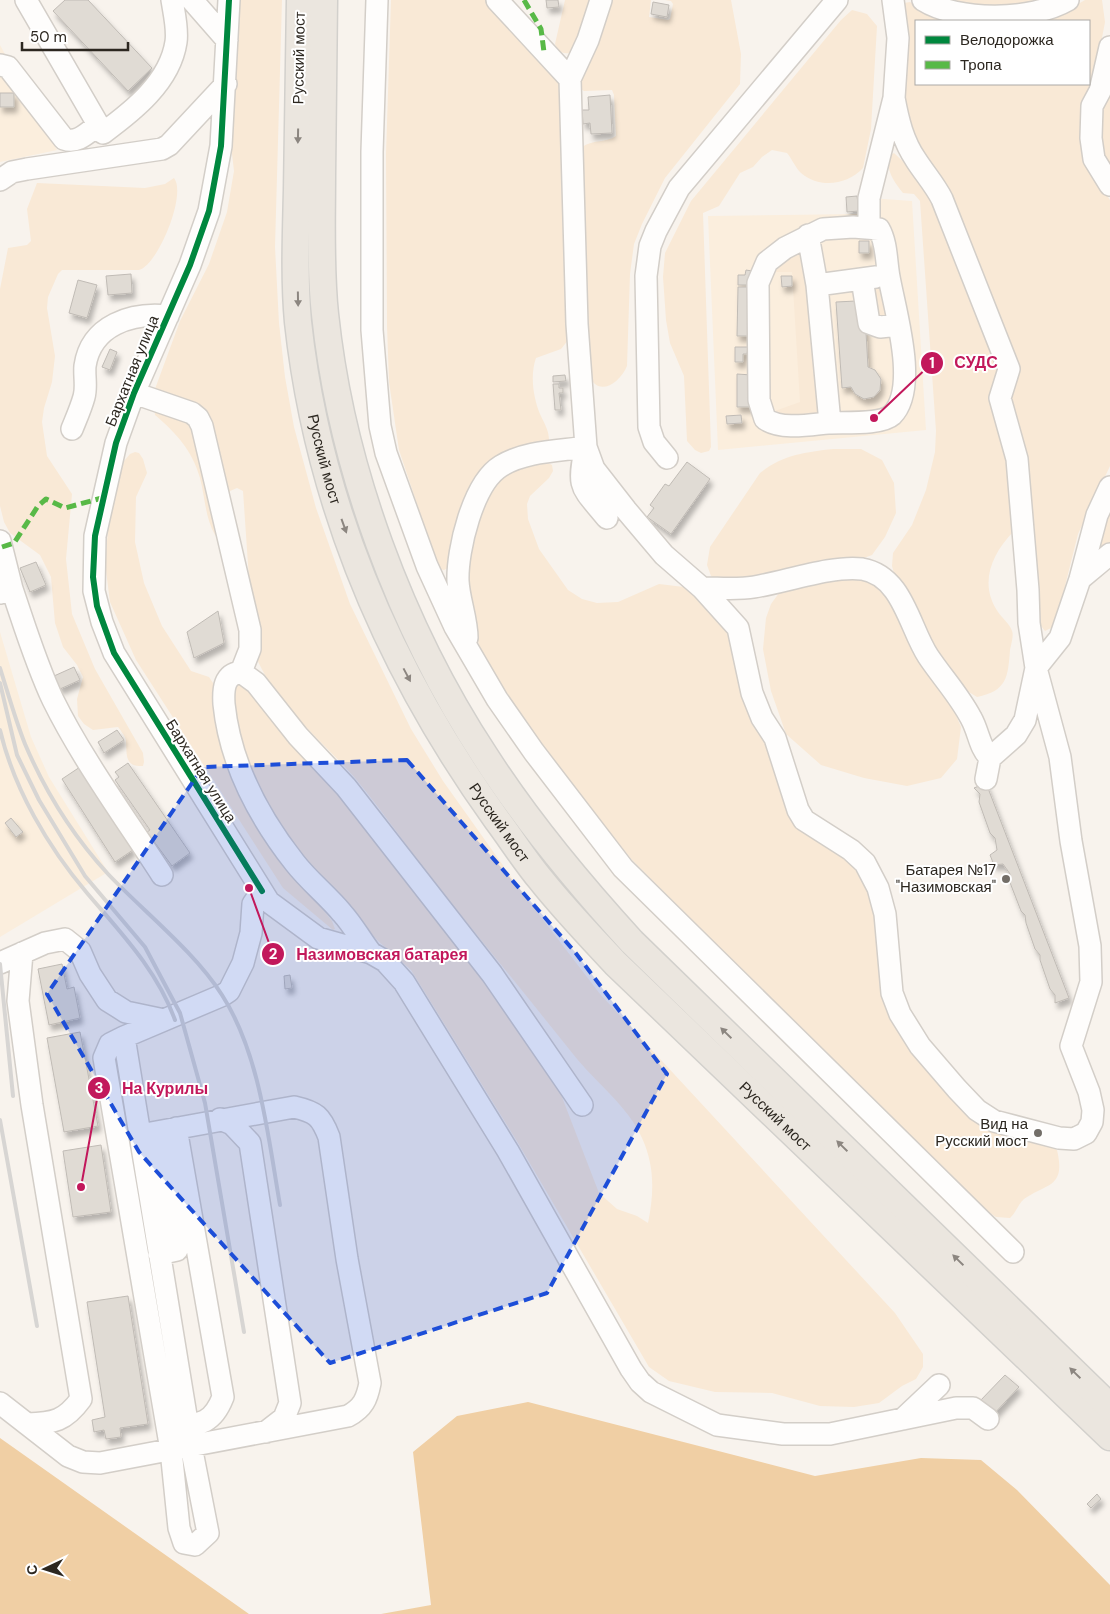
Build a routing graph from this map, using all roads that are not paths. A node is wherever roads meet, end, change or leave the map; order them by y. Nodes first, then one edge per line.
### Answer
1 (26, 0) edge
2 (172, 0) edge
3 (192, 0) edge
4 (229, 0) edge
5 (300, 0) edge
6 (324, 0) edge
7 (377, 0) edge
8 (497, 0) edge
9 (601, 0) edge
10 (837, 0) edge
11 (893, 0) edge
12 (923, 0) edge
13 (1068, 0) edge
14 (227, 40) junction
15 (1110, 48) edge
16 (0, 64) edge
17 (570, 79) junction
18 (226, 84) junction
19 (894, 98) junction
20 (100, 129) junction
21 (114, 157) junction
22 (0, 180) edge
23 (1110, 185) edge
24 (869, 227) junction
25 (808, 235) junction
26 (888, 276) junction
27 (862, 279) junction
28 (817, 285) junction
29 (168, 316) junction
30 (899, 325) junction
31 (580, 371) junction
32 (134, 393) junction
33 (571, 420) dead end
34 (830, 423) junction
35 (72, 429) dead end
36 (586, 447) junction
37 (667, 458) dead end
38 (1110, 487) edge
39 (608, 518) dead end
40 (0, 541) edge
41 (1110, 554) edge
42 (1080, 579) junction
43 (702, 588) junction
44 (6, 591) edge
45 (466, 647) junction
46 (1036, 668) junction
47 (241, 672) junction
48 (1025, 720) junction
49 (1060, 757) junction
50 (990, 758) junction
51 (986, 779) dead end
52 (162, 875) dead end
53 (262, 891) junction
54 (22, 953) junction
55 (371, 953) junction
56 (0, 963) edge
57 (164, 1020) junction
58 (124, 1037) junction
59 (582, 1105) dead end
60 (220, 1120) junction
61 (158, 1131) junction
62 (1013, 1252) dead end
63 (939, 1385) dead end
64 (0, 1403) edge
65 (163, 1404) junction
66 (1110, 1407) edge
67 (902, 1419) junction
68 (988, 1420) dead end
69 (27, 1424) junction
70 (187, 1425) junction
71 (266, 1432) junction
72 (1110, 1437) edge
73 (181, 1448) junction

1 - 20 street
2 - 20 street
3 - 14 street
4 - 14 street, Бархатная улица
5 -> 72 main road, Русский мост
66 -> 6 main road, Русский мост
7 - 45 street
8 - 17 street
9 - 17 street
10 - 37 street
11 - 19 street
12 - 13 street
14 - 18 street, Бархатная улица
15 - 23 street
16 - 20 street
17 - 31 street
18 - 21 street
18 - 29 street, Бархатная улица
19 - 24 street
19 - 46 street
20 - 21 street
21 - 22 street
24 - 25 street
24 - 26 street
25 - 28 street
25 - 34 street
26 - 27 street
26 - 30 street
27 - 28 street
27 - 30 street
28 - 34 street
29 - 32 street, Бархатная улица
29 - 35 street
30 - 34 street
31 - 33 street
31 - 36 street
32 - 47 street
32 - 53 street, Бархатная улица
36 - 39 street
36 - 43 street
36 - 45 street
38 - 42 street
40 - 44 street
41 - 42 street
42 - 46 street
43 - 49 street
43 - 50 street
44 - 52 street
45 - 62 street
46 - 48 street
46 - 49 street
47 - 55 street
47 - 59 street
48 - 49 street
48 - 50 street
50 - 51 street
53 - 55 street, Бархатная улица
53 - 57 street
54 - 56 street
54 - 57 street
54 - 69 street
55 - 67 street
57 - 58 street
58 - 61 street
58 - 65 street
60 - 61 street
60 - 71 street
60 - 71 street
61 - 70 street
61 - 70 street
63 - 67 street
64 - 69 street
65 - 70 street
65 - 73 street
67 - 68 street
69 - 73 street
70 - 73 street
71 - 73 street

